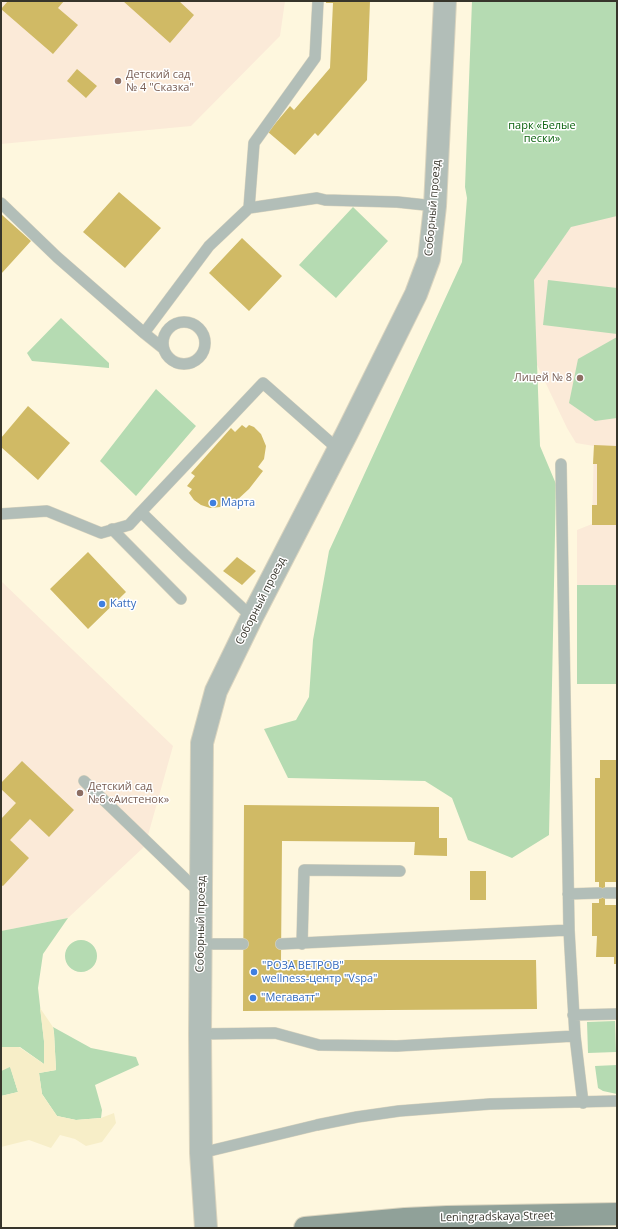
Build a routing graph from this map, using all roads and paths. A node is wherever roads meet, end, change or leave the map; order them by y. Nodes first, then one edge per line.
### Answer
1 (318, 1) edge
2 (445, 1) edge
3 (1, 203) edge
4 (435, 206) junction
5 (249, 208) junction
6 (144, 333) junction
7 (164, 349) dead end
8 (339, 450) junction
9 (561, 464) dead end
10 (141, 512) junction
11 (1, 514) edge
12 (112, 529) junction
13 (181, 599) dead end
14 (252, 617) junction
15 (84, 781) dead end
16 (400, 871) dead end
17 (617, 893) edge
18 (201, 894) junction
19 (568, 894) junction
20 (569, 930) junction
21 (200, 944) junction
22 (243, 944) dead end
23 (281, 944) dead end
24 (302, 944) junction
25 (617, 1014) edge
26 (573, 1015) junction
27 (200, 1034) junction
28 (575, 1036) junction
29 (617, 1101) edge
30 (583, 1103) junction
31 (201, 1153) junction
32 (617, 1214) edge
33 (206, 1228) edge
34 (305, 1228) edge

1 - 5 lane
2 - 4 street, Соборный проезд
3 - 6 lane
4 - 5 lane
4 - 8 street, Соборный проезд
5 - 6 lane
6 - 7 lane
8 - 10 lane
8 - 14 street, Соборный проезд
9 - 19 lane
10 - 12 lane
10 - 14 lane
11 - 12 lane
12 - 13 lane
14 - 18 street, Соборный проезд
15 - 18 lane
16 - 24 lane
17 - 19 lane
18 - 21 street, Соборный проезд
19 - 20 lane
20 - 24 lane
20 - 26 lane
21 - 22 lane
21 - 27 street, Соборный проезд
23 - 24 lane
25 - 26 lane
26 - 28 lane
27 - 28 lane
27 - 31 street, Соборный проезд
28 - 30 lane
29 - 30 lane
30 - 31 lane
31 - 33 street, Соборный проезд
32 - 34 main road, Leningradskaya Street

